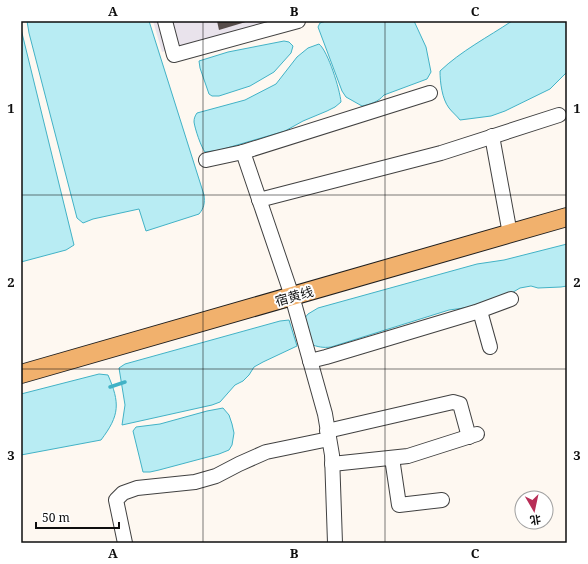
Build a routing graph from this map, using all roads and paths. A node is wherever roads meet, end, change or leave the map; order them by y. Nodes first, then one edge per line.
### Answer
1 (165, 21) edge
2 (298, 21) edge
3 (430, 93) dead end
4 (559, 115) dead end
5 (492, 136) junction
6 (243, 152) junction
7 (206, 160) dead end
8 (259, 200) junction
9 (567, 217) edge
10 (510, 234) junction
11 (292, 296) junction
12 (511, 299) dead end
13 (480, 311) junction
14 (490, 347) dead end
15 (310, 361) junction
16 (21, 374) edge
17 (328, 435) junction
18 (392, 458) junction
19 (332, 464) junction
20 (442, 500) dead end
21 (125, 543) edge
22 (335, 543) edge

1 - 2 street
3 - 6 street
4 - 5 street
5 - 8 street
5 - 10 street
6 - 7 street
6 - 8 street
8 - 11 street
9 - 10 main road, 宿黄线
10 - 11 main road, 宿黄线
11 - 15 street
11 - 16 main road, 宿黄线
12 - 13 street
13 - 14 street
13 - 15 street
15 - 17 street
17 - 18 street
17 - 19 street
17 - 21 street
18 - 19 street
18 - 20 street
19 - 22 street

